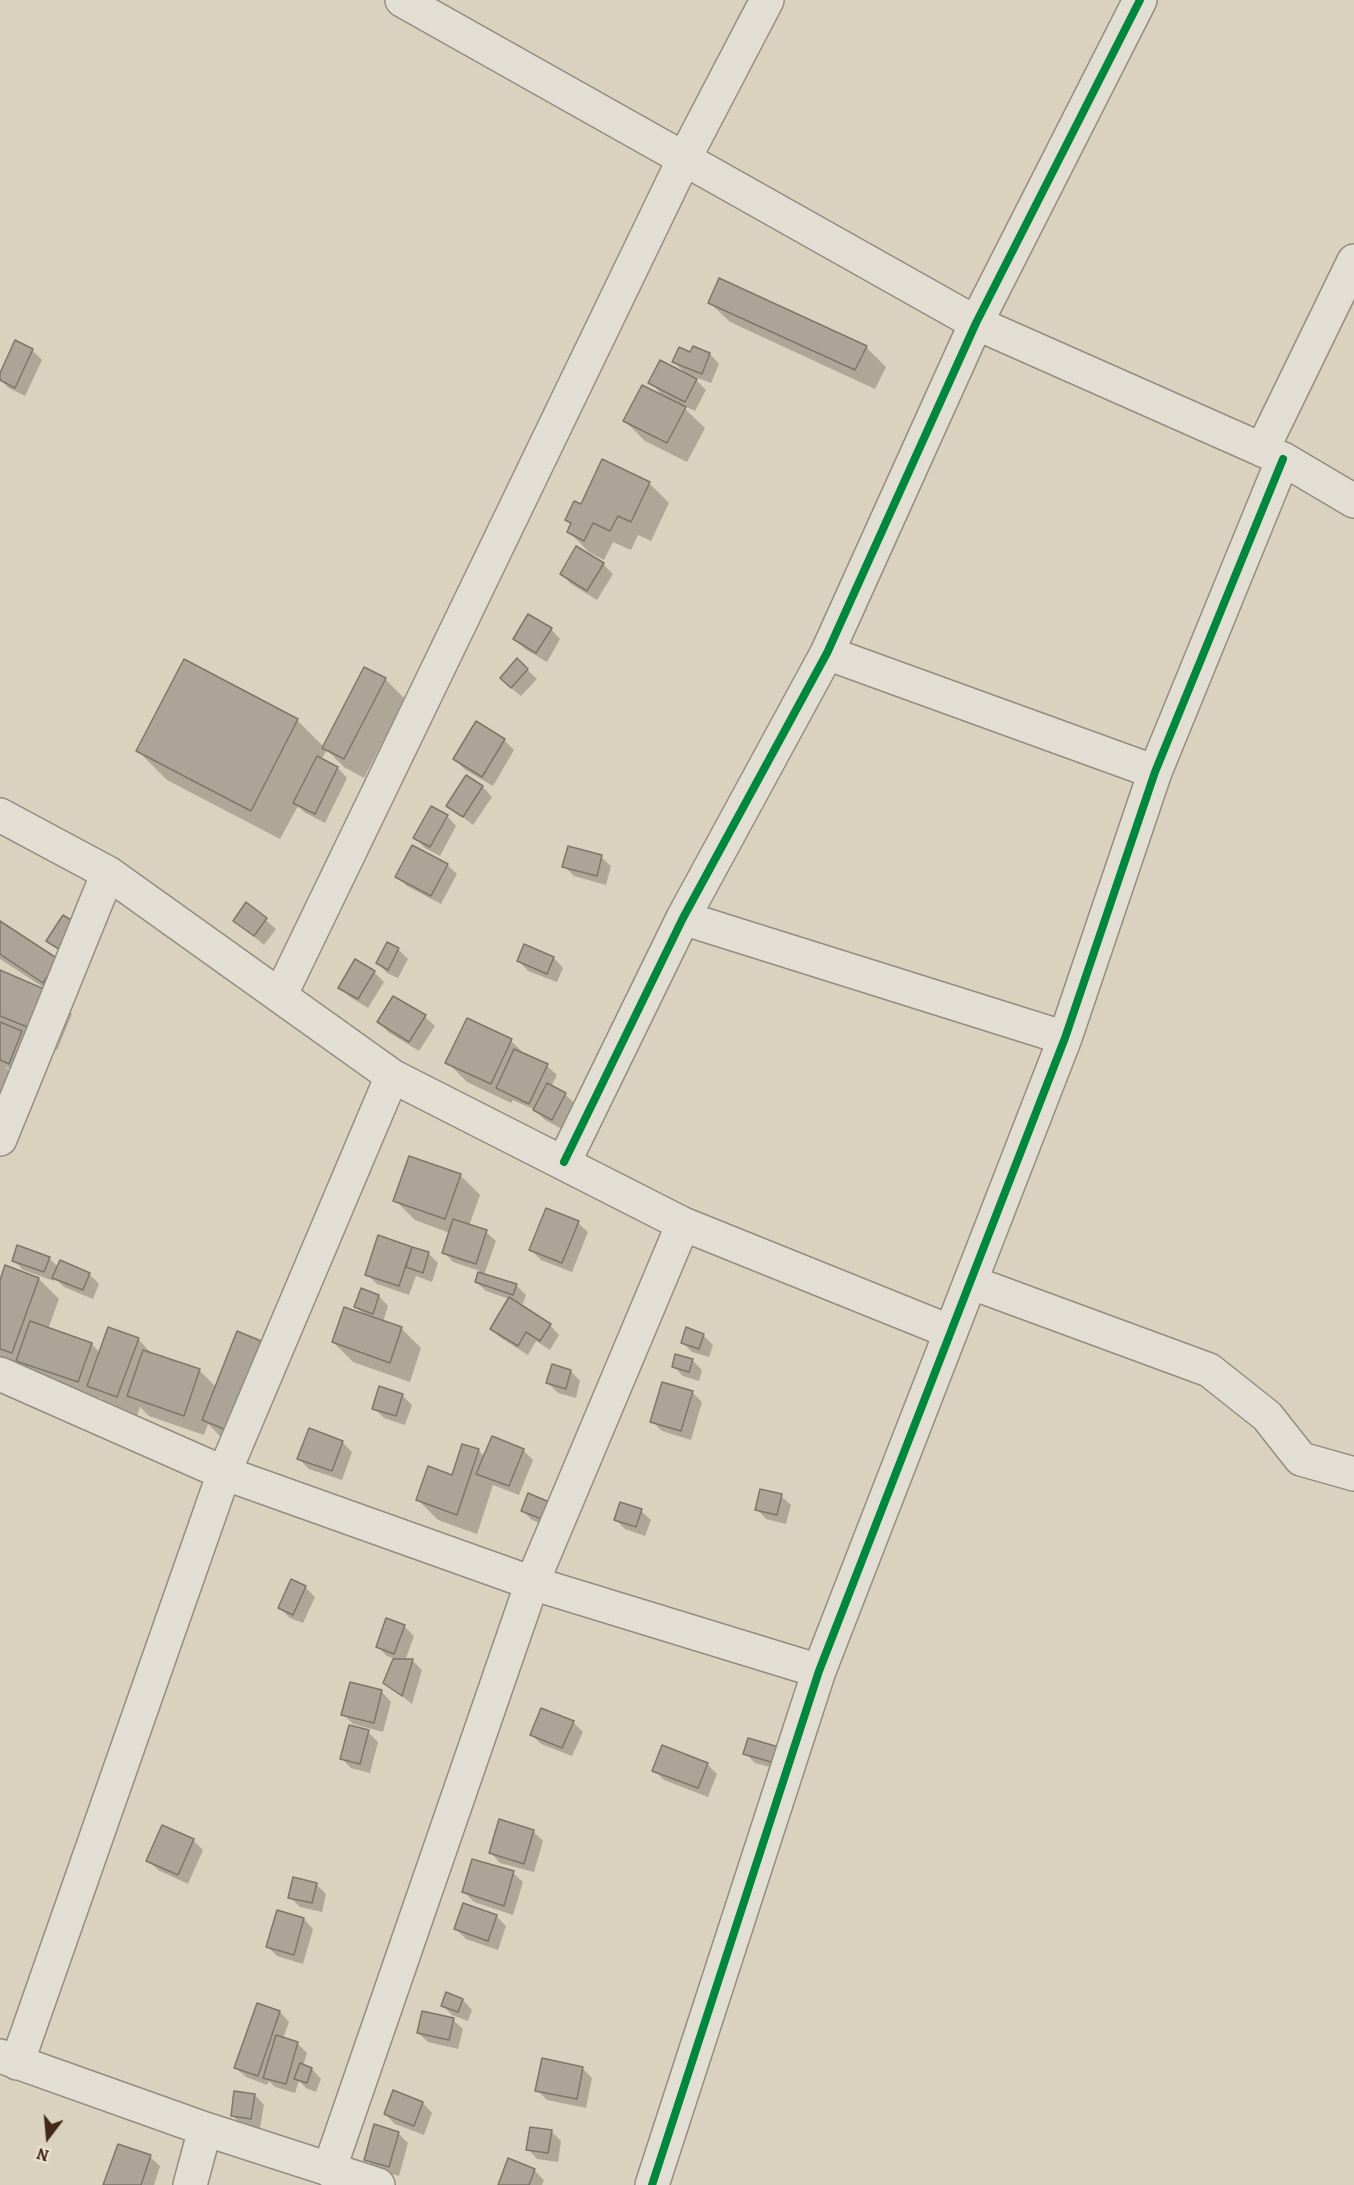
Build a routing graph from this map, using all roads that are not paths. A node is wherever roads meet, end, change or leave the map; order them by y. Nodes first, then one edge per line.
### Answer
1 (402, 0) edge
2 (767, 0) edge
3 (1140, 0) edge
4 (684, 159) junction
5 (1354, 261) edge
6 (976, 323) junction
7 (1272, 454) junction
8 (1354, 501) edge
9 (827, 653) junction
10 (1155, 772) junction
11 (0, 815) edge
12 (108, 873) junction
13 (683, 918) junction
14 (280, 996) junction
15 (1065, 1038) junction
16 (392, 1076) junction
17 (0, 1139) edge
18 (564, 1162) junction
19 (683, 1224) junction
20 (970, 1282) junction
21 (951, 1332) junction
22 (0, 1374) edge
23 (224, 1473) junction
24 (1354, 1474) edge
25 (532, 1583) junction
26 (819, 1671) junction
27 (8, 2060) edge
28 (206, 2129) junction
29 (328, 2170) junction
30 (190, 2185) edge
31 (378, 2185) edge
32 (652, 2185) edge

1 - 4 street
2 - 4 street
3 - 6 street
4 - 6 street
4 - 14 street
5 - 7 street
6 - 7 street
6 - 9 street
7 - 8 street
7 - 10 street
9 - 10 street
9 - 13 street
10 - 15 street
11 - 12 street
12 - 14 street
12 - 17 street
13 - 15 street
13 - 18 street
14 - 16 street
15 - 20 street
16 - 18 street
16 - 23 street
18 - 19 street
19 - 21 street
19 - 25 street
20 - 21 street
20 - 24 street
21 - 26 street
22 - 23 street
23 - 25 street
23 - 27 street
25 - 26 street
25 - 29 street
26 - 32 street
27 - 28 street
28 - 29 street
28 - 30 street
29 - 31 street

